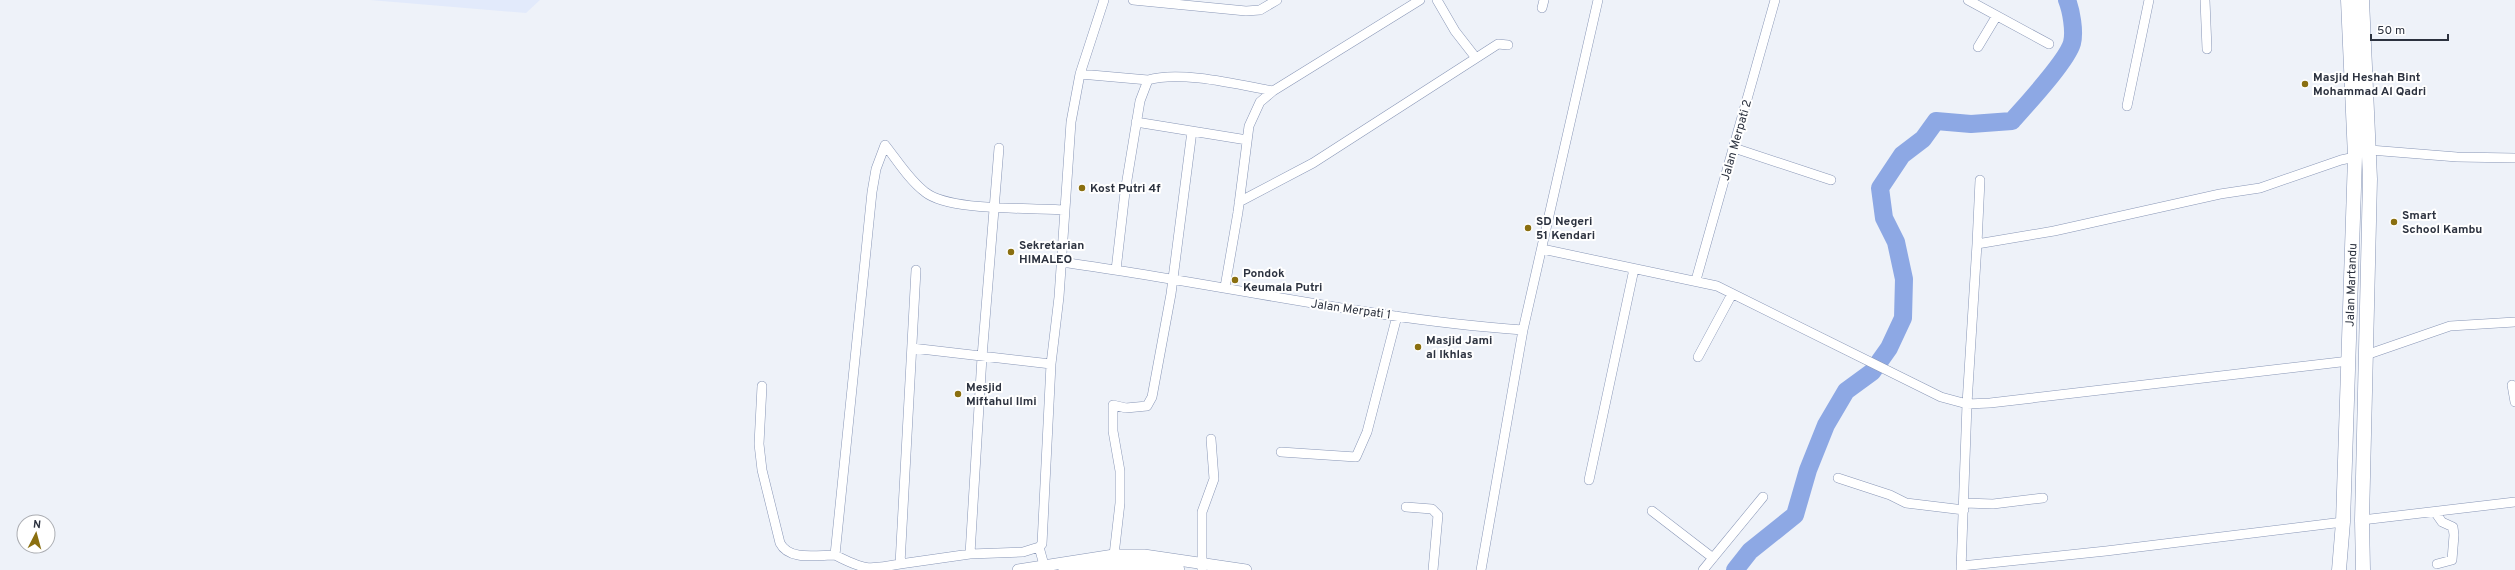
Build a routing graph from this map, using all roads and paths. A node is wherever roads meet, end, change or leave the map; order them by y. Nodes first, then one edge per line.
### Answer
1 (1104, 0) edge
2 (1133, 0) edge
3 (1277, 0) edge
4 (1420, 0) edge
5 (1437, 0) edge
6 (1598, 0) edge
7 (1775, 0) edge
8 (1968, 0) edge
9 (2149, 0) edge
10 (2205, 0) edge
11 (2348, 0) edge
12 (2362, 0) edge
13 (1996, 17) junction
14 (2049, 44) dead end
15 (1508, 45) dead end
16 (1978, 47) dead end
17 (2207, 49) dead end
18 (1476, 58) junction
19 (1080, 74) junction
20 (1148, 80) junction
21 (1273, 91) junction
22 (2128, 106) dead end
23 (1136, 122) junction
24 (1192, 131) junction
25 (1247, 140) junction
26 (999, 148) dead end
27 (1734, 148) junction
28 (2370, 150) junction
29 (2355, 157) junction
30 (2515, 158) edge
31 (1831, 180) dead end
32 (1980, 180) dead end
33 (1239, 202) junction
34 (992, 206) junction
35 (1064, 210) junction
36 (1977, 244) junction
37 (1542, 249) junction
38 (1061, 262) junction
39 (1634, 269) junction
40 (916, 270) dead end
41 (1116, 270) junction
42 (1173, 279) junction
43 (1696, 280) junction
44 (1225, 287) junction
45 (1732, 294) junction
46 (1397, 316) junction
47 (2515, 322) edge
48 (1523, 330) junction
49 (912, 348) junction
50 (2366, 355) junction
51 (982, 356) junction
52 (1698, 357) dead end
53 (2348, 361) junction
54 (1051, 364) junction
55 (2512, 385) dead end
56 (762, 386) dead end
57 (2515, 402) edge
58 (1967, 404) junction
59 (1211, 439) dead end
60 (1281, 452) dead end
61 (1838, 478) dead end
62 (1588, 480) dead end
63 (1763, 497) dead end
64 (2043, 498) dead end
65 (2515, 502) edge
66 (1406, 507) dead end
67 (1964, 507) junction
68 (1652, 511) dead end
69 (2435, 512) junction
70 (2362, 520) junction
71 (2342, 522) junction
72 (1039, 547) junction
73 (970, 554) junction
74 (835, 555) junction
75 (1114, 555) junction
76 (1713, 558) junction
77 (900, 564) junction
78 (2437, 564) dead end
79 (1202, 566) edge
80 (1045, 567) edge
81 (1961, 568) edge
82 (1018, 570) edge
83 (1064, 570) edge
84 (1179, 570) edge
85 (1246, 570) edge
86 (1433, 570) edge
87 (1481, 570) edge
88 (1703, 570) edge
89 (2339, 570) edge
90 (2363, 570) edge

1 - 19 street
2 - 3 street
4 - 21 street
5 - 18 street
6 - 37 street
7 - 27 street, Jalan Merpati 2
8 - 13 street
9 - 22 street
10 - 17 street
11 - 29 highway, Jalan Martandu
12 - 28 highway, Jalan Martandu
13 - 14 street
13 - 16 street
15 - 18 street
18 - 33 street
19 - 20 street
19 - 35 street
20 - 21 street
20 - 23 street
21 - 25 street
23 - 24 street
23 - 41 street
24 - 25 street
24 - 42 street
25 - 33 street
26 - 34 street
27 - 31 street
27 - 43 street, Jalan Merpati 2
28 - 30 street
28 - 50 highway, Jalan Martandu
29 - 36 street
29 - 53 highway, Jalan Martandu
32 - 36 street
33 - 44 street
34 - 35 street
34 - 51 street
34 - 74 street
35 - 38 street
36 - 58 street
37 - 39 street
37 - 48 street
38 - 41 street, Jalan Merpati 1
38 - 54 street
39 - 43 street
39 - 62 street
40 - 49 street
41 - 42 street, Jalan Merpati 1
42 - 44 street, Jalan Merpati 1
42 - 75 street
43 - 45 street
44 - 46 street, Jalan Merpati 1
45 - 52 street
45 - 58 street
46 - 48 street, Jalan Merpati 1
46 - 60 street
47 - 50 street
48 - 87 street
49 - 51 street
49 - 77 street
50 - 70 highway, Jalan Martandu
51 - 54 street
51 - 73 street
53 - 58 street
53 - 71 highway, Jalan Martandu
54 - 72 street
55 - 57 street
56 - 74 street
58 - 67 street
59 - 79 street
61 - 67 street
63 - 76 street
64 - 67 street
65 - 69 street
66 - 86 street
67 - 81 street
68 - 76 street
69 - 70 street
69 - 78 street
70 - 90 highway, Jalan Martandu
71 - 81 street
71 - 89 highway, Jalan Martandu
72 - 73 street
72 - 80 street
73 - 77 street
74 - 77 street
75 - 79 street
75 - 80 street
76 - 88 street
79 - 85 street
80 - 82 street
83 - 84 street

